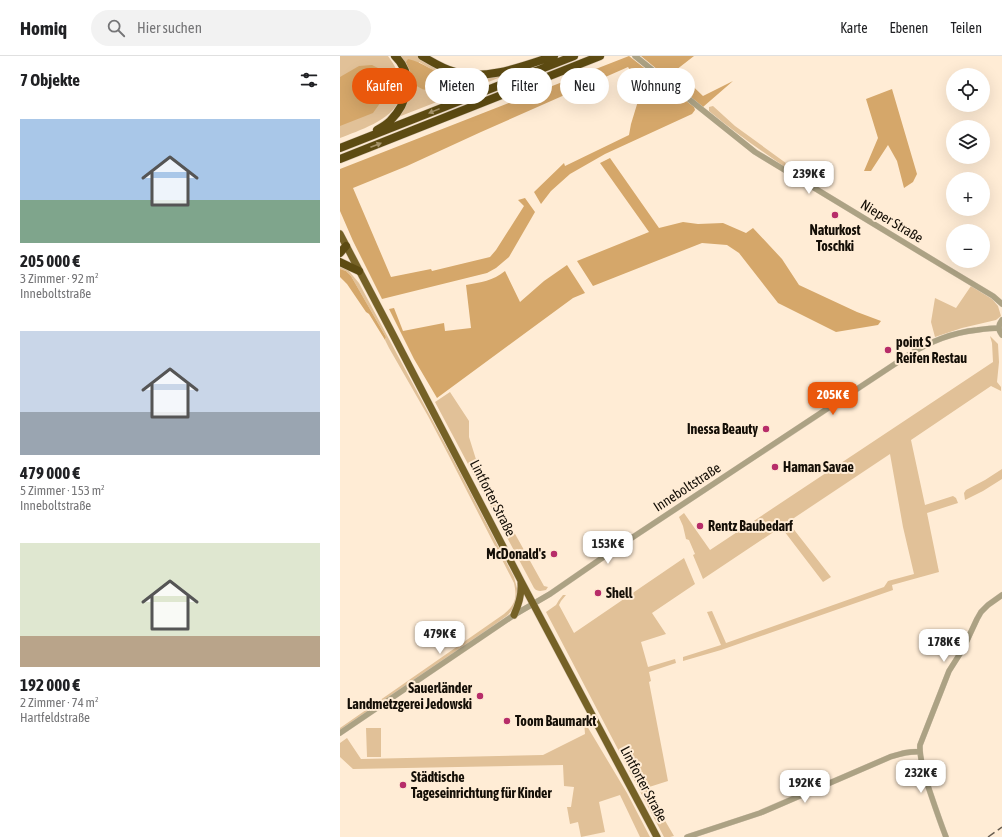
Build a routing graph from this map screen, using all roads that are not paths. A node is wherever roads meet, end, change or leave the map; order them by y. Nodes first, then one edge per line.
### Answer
1 (394, 56) edge
2 (422, 56) edge
3 (554, 56) edge
4 (574, 56) edge
5 (600, 56) edge
6 (637, 57) edge
7 (364, 139) junction
8 (340, 148) edge
9 (340, 159) edge
10 (340, 234) edge
11 (343, 246) edge
12 (340, 253) edge
13 (340, 262) edge
14 (359, 270) junction
15 (1002, 304) edge
16 (1002, 320) edge
17 (999, 328) junction
18 (1002, 335) edge
19 (521, 581) junction
20 (1002, 595) edge
21 (534, 604) junction
22 (514, 615) junction
23 (340, 733) edge
24 (920, 752) junction
25 (657, 837) edge
26 (687, 837) edge
27 (946, 837) edge

1 - 7 highway
2 - 3 highway
4 -> 7 highway
9 -> 5 highway
6 - 15 street, Nieper Straße
7 - 8 highway
10 - 11 main road, Lintforter Straße
11 - 12 highway
11 - 14 main road, Lintforter Straße
13 - 14 highway
14 - 19 main road, Lintforter Straße
16 - 17 street
17 - 18 street
17 - 21 street, Inneboltstraße
19 - 21 main road, Lintforter Straße
19 - 22 main road
20 - 24 street
21 - 22 street, Inneboltstraße
21 - 25 main road, Lintforter Straße
22 - 23 street, Inneboltstraße
24 - 26 street
24 - 27 street

